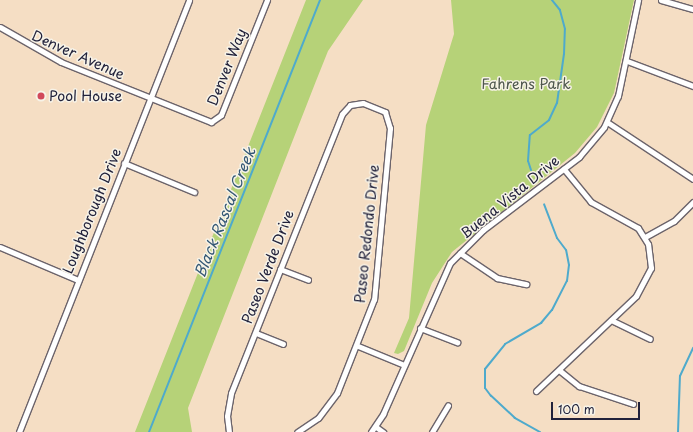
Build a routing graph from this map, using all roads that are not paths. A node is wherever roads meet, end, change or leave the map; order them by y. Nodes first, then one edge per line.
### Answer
1 (189, 0) edge
2 (267, 0) edge
3 (638, 0) edge
4 (661, 0) edge
5 (693, 9) edge
6 (0, 27) edge
7 (626, 61) junction
8 (693, 86) edge
9 (150, 99) junction
10 (342, 114) joint
11 (607, 122) junction
12 (124, 162) junction
13 (564, 169) junction
14 (693, 179) edge
15 (194, 192) dead end
16 (693, 202) edge
17 (645, 237) junction
18 (0, 247) edge
19 (460, 253) junction
20 (280, 269) junction
21 (78, 280) junction
22 (308, 280) dead end
23 (526, 284) dead end
24 (611, 320) junction
25 (420, 328) junction
26 (256, 333) junction
27 (650, 339) dead end
28 (457, 342) dead end
29 (283, 344) dead end
30 (358, 346) junction
31 (404, 365) junction
32 (559, 370) junction
33 (536, 391) dead end
34 (633, 404) dead end
35 (448, 405) dead end
36 (376, 427) junction
37 (19, 432) edge
38 (229, 432) edge
39 (297, 432) edge
40 (371, 432) edge
41 (383, 432) edge
42 (432, 432) edge

1 - 9 street, Loughborough Drive
2 - 9 street, Denver Way
3 - 7 street, Buena Vista Drive
4 - 5 street
6 - 9 street, Denver Avenue
7 - 8 street
7 - 11 street, Buena Vista Drive
9 - 12 street, Loughborough Drive
10 - 20 street, Paseo Verde Drive
10 - 30 street, Paseo Redondo Drive
11 - 13 street, Buena Vista Drive
11 - 14 street
12 - 15 street
12 - 21 street, Loughborough Drive
13 - 17 street
13 - 19 street, Buena Vista Drive
16 - 17 street
17 - 24 street
18 - 21 street
19 - 23 street
19 - 25 street, Buena Vista Drive
20 - 22 street
20 - 26 street, Paseo Verde Drive
21 - 37 street, Loughborough Drive
24 - 27 street
24 - 32 street
25 - 28 street
25 - 31 street, Buena Vista Drive
26 - 29 street
26 - 38 street, Paseo Verde Drive
30 - 31 street
30 - 39 street, Paseo Redondo Drive
31 - 36 street, Buena Vista Drive
32 - 33 street
32 - 34 street
35 - 42 street
36 - 40 street, Buena Vista Drive
36 - 41 street

